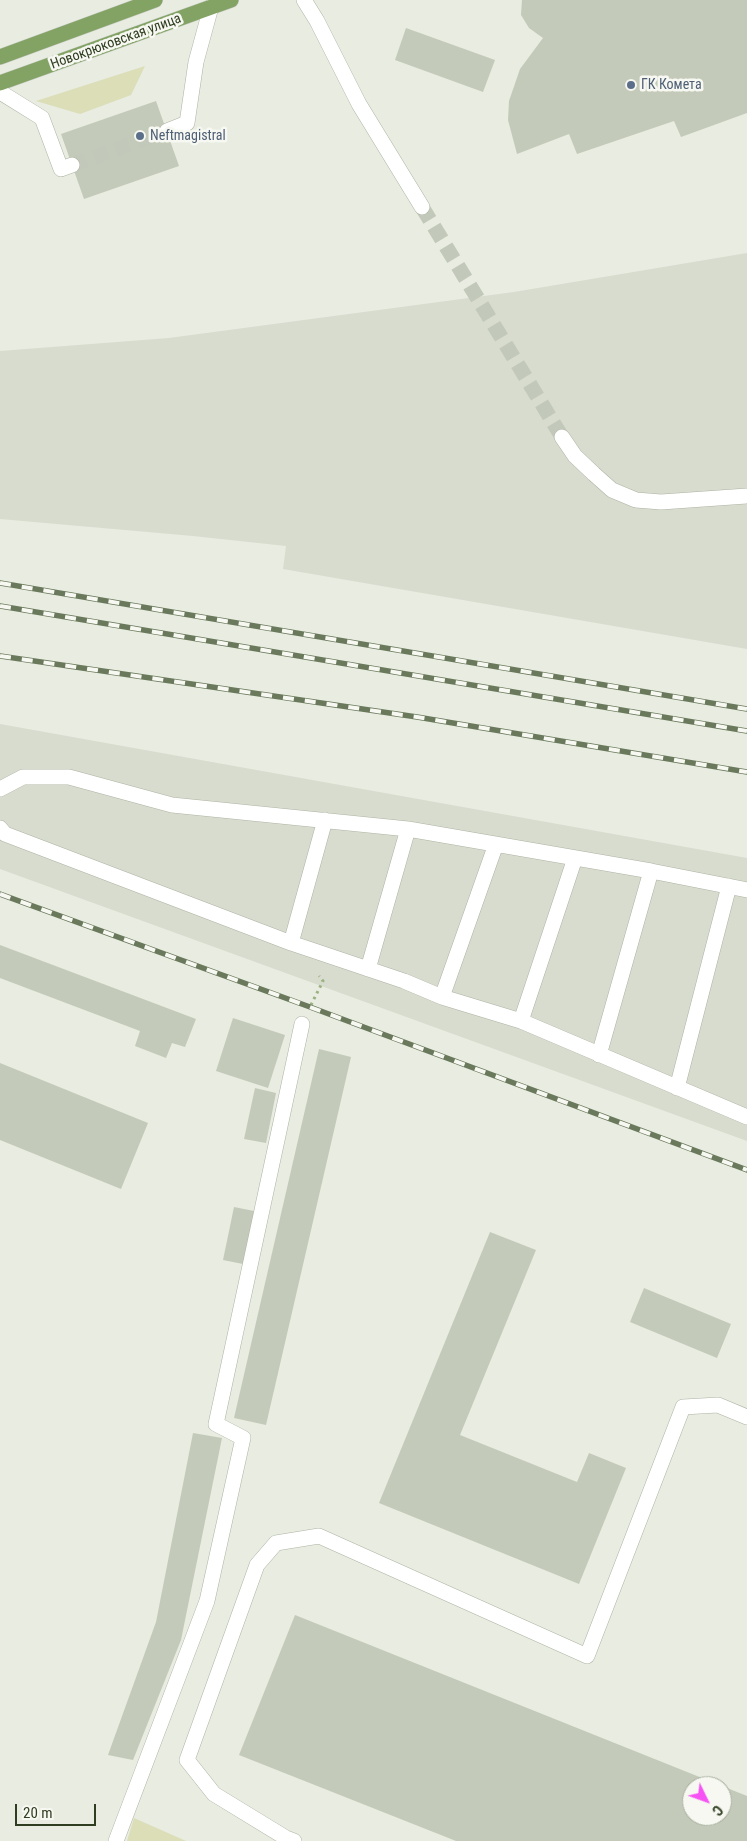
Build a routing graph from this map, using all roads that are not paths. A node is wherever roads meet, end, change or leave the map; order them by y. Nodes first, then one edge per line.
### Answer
1 (155, 0) edge
2 (231, 0) edge
3 (304, 0) edge
4 (211, 7) junction
5 (0, 57) edge
6 (0, 84) edge
7 (0, 92) edge
8 (167, 131) tunnel mouth
9 (72, 165) dead end
10 (422, 207) tunnel mouth
11 (562, 437) tunnel mouth
12 (747, 496) edge
13 (0, 789) edge
14 (325, 820) junction
15 (0, 828) edge
16 (408, 829) junction
17 (496, 844) junction
18 (574, 858) junction
19 (651, 871) junction
20 (729, 886) junction
21 (747, 890) edge
22 (291, 943) junction
23 (368, 969) junction
24 (442, 997) junction
25 (521, 1021) junction
26 (302, 1024) road end
27 (599, 1055) junction
28 (677, 1088) junction
29 (747, 1117) edge
30 (747, 1417) edge
31 (289, 1840) edge
32 (116, 1841) edge

1 - 5 main road, Новокрюковская улица
2 - 4 main road, Новокрюковская улица
3 - 10 lane
4 - 6 main road, Новокрюковская улица
4 - 8 lane
7 - 9 lane
11 - 12 lane
13 - 14 lane
14 - 16 lane
14 - 22 lane
15 - 22 lane
16 - 17 lane
16 - 23 lane
17 - 18 lane
17 - 24 lane
18 - 19 lane
18 - 25 lane
19 - 20 lane
19 - 27 lane
20 - 21 lane
20 - 28 lane
22 - 23 lane
23 - 24 lane
24 - 25 lane
25 - 27 lane
26 - 32 lane
27 - 28 lane
28 - 29 lane
30 - 31 lane

